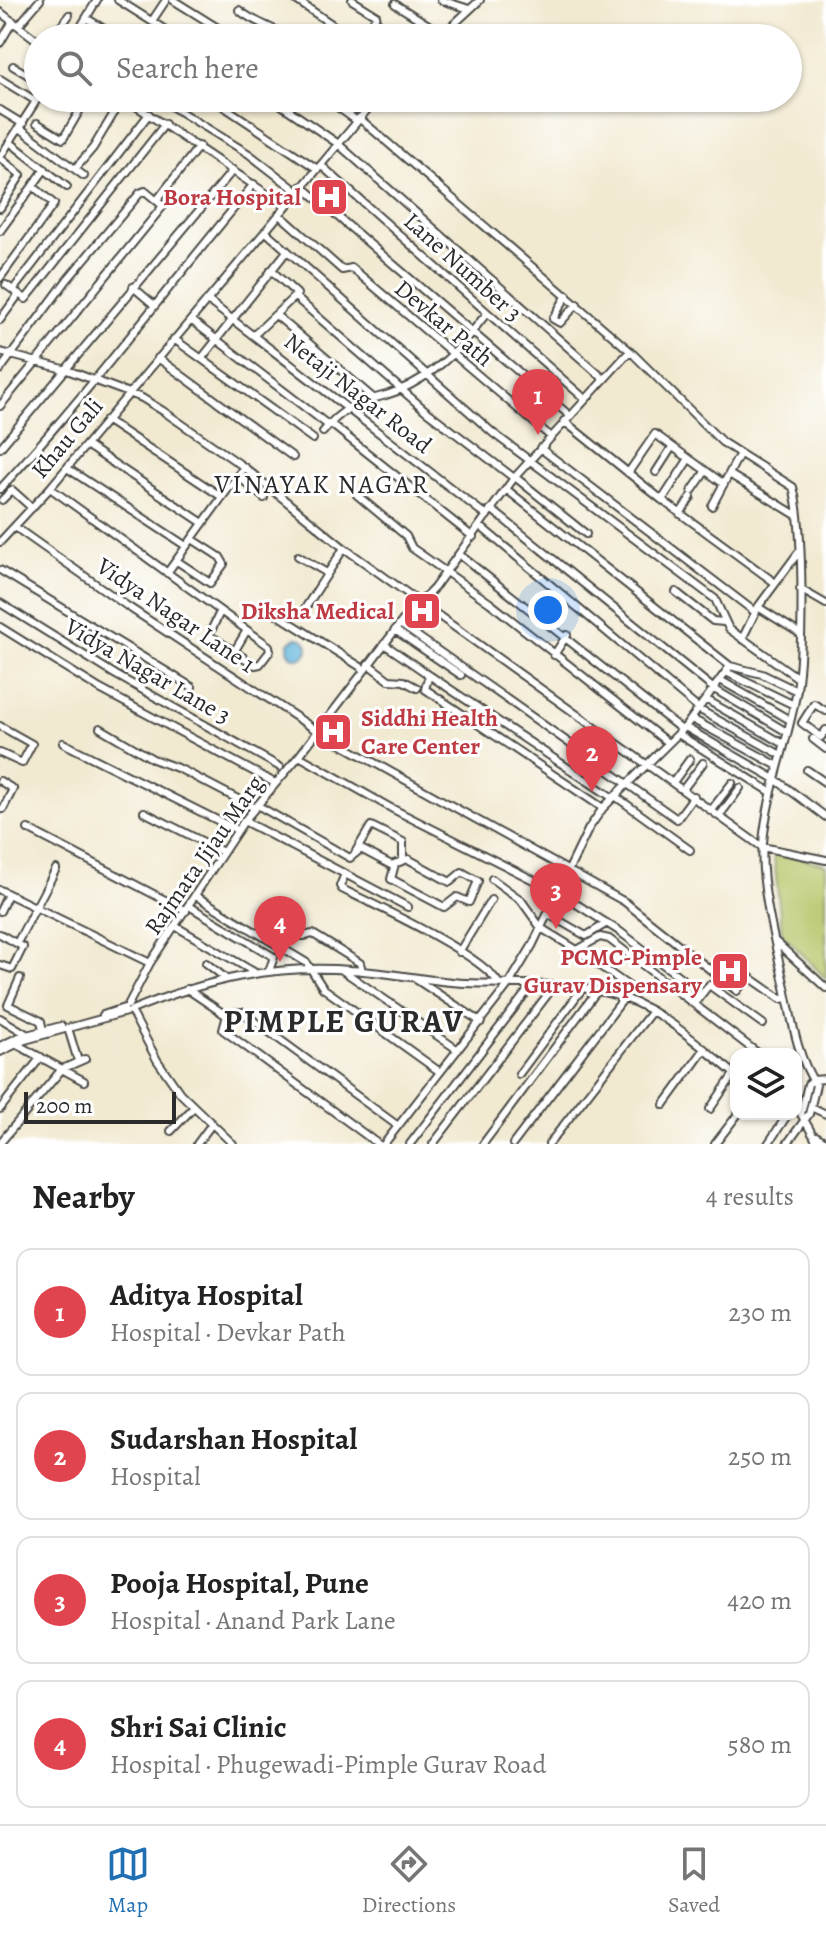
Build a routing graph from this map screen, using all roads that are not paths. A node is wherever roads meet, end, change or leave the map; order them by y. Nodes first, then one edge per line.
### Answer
1 (40, 0) edge
2 (97, 0) edge
3 (118, 0) edge
4 (166, 0) edge
5 (173, 0) edge
6 (296, 0) edge
7 (352, 0) edge
8 (441, 0) edge
9 (480, 0) edge
10 (395, 4) dead end
11 (469, 9) junction
12 (239, 10) dead end
13 (0, 12) edge
14 (69, 15) dead end
15 (86, 18) junction
16 (152, 21) junction
17 (16, 24) junction
18 (63, 24) edge
19 (82, 24) edge
20 (96, 24) edge
21 (157, 24) edge
22 (212, 24) edge
23 (262, 24) edge
24 (331, 24) edge
25 (380, 24) edge
26 (424, 24) edge
27 (453, 24) edge
28 (24, 30) edge
29 (0, 43) edge
30 (13, 66) dead end
31 (24, 73) edge
32 (0, 79) edge
33 (24, 92) edge
34 (0, 110) edge
35 (30, 112) edge
36 (79, 112) edge
37 (115, 112) edge
38 (146, 112) edge
39 (179, 112) edge
40 (232, 112) edge
41 (292, 112) edge
42 (347, 112) edge
43 (364, 112) edge
44 (149, 114) junction
45 (358, 119) junction
46 (191, 120) junction
47 (37, 123) dead end
48 (165, 124) junction
49 (22, 126) junction
50 (182, 136) junction
51 (0, 142) edge
52 (337, 143) junction
53 (10, 145) junction
54 (199, 146) junction
55 (0, 158) edge
56 (316, 168) junction
57 (45, 169) junction
58 (75, 169) junction
59 (233, 170) junction
60 (84, 176) dead end
61 (254, 184) junction
62 (33, 186) junction
63 (67, 187) dead end
64 (300, 188) junction
65 (157, 200) junction
66 (285, 206) junction
67 (0, 208) edge
68 (279, 214) junction
69 (0, 231) edge
70 (265, 231) junction
71 (287, 251) junction
72 (271, 270) junction
73 (0, 278) edge
74 (6, 285) dead end
75 (133, 287) junction
76 (16, 292) junction
77 (567, 295) junction
78 (295, 297) junction
79 (207, 300) junction
80 (153, 304) junction
81 (577, 304) junction
82 (487, 313) junction
83 (277, 316) junction
84 (0, 320) edge
85 (191, 320) junction
86 (231, 320) junction
87 (471, 333) junction
88 (255, 334) junction
89 (217, 337) junction
90 (174, 339) junction
91 (630, 351) junction
92 (0, 352) edge
93 (12, 356) junction
94 (453, 357) junction
95 (158, 358) junction
96 (202, 358) junction
97 (38, 363) junction
98 (0, 370) edge
99 (67, 370) junction
100 (424, 374) junction
101 (604, 379) junction
102 (94, 382) junction
103 (400, 388) junction
104 (129, 393) junction
105 (372, 397) junction
106 (585, 399) junction
107 (0, 406) edge
108 (347, 407) junction
109 (567, 418) junction
110 (106, 420) junction
111 (330, 424) junction
112 (323, 432) dead end
113 (550, 436) junction
114 (313, 439) dead end
115 (403, 439) dead end
116 (86, 445) junction
117 (398, 446) junction
118 (672, 447) junction
119 (0, 448) edge
120 (540, 448) junction
121 (739, 455) junction
122 (293, 457) dead end
123 (531, 459) junction
124 (688, 460) junction
125 (244, 467) junction
126 (67, 468) junction
127 (656, 472) dead end
128 (705, 472) junction
129 (628, 473) junction
130 (729, 474) junction
131 (238, 476) junction
132 (515, 477) junction
133 (724, 484) junction
134 (50, 488) junction
135 (0, 489) edge
136 (506, 489) junction
137 (357, 495) dead end
138 (222, 497) junction
139 (264, 498) dead end
140 (2, 500) edge
141 (662, 500) junction
142 (712, 506) dead end
143 (32, 508) junction
144 (489, 512) junction
145 (680, 514) junction
146 (796, 515) junction
147 (203, 523) junction
148 (480, 526) junction
149 (15, 527) junction
150 (0, 528) edge
151 (586, 534) dead end
152 (7, 535) junction
153 (473, 537) junction
154 (192, 539) junction
155 (0, 542) edge
156 (186, 546) junction
157 (344, 548) junction
158 (798, 553) junction
159 (460, 555) junction
160 (298, 556) dead end
161 (177, 561) junction
162 (0, 570) edge
163 (448, 571) junction
164 (167, 573) junction
165 (327, 573) junction
166 (774, 582) junction
167 (723, 589) junction
168 (800, 589) junction
169 (676, 592) dead end
170 (715, 599) junction
171 (420, 602) junction
172 (0, 603) edge
173 (826, 604) edge
174 (267, 608) dead end
175 (304, 610) dead end
176 (757, 610) junction
177 (220, 612) junction
178 (724, 622) junction
179 (400, 624) junction
180 (0, 627) edge
181 (247, 630) junction
182 (395, 630) junction
183 (799, 633) junction
184 (567, 635) junction
185 (742, 639) junction
186 (384, 644) junction
187 (234, 652) junction
188 (554, 655) junction
189 (366, 666) junction
190 (604, 666) junction
191 (728, 669) junction
192 (429, 675) junction
193 (461, 675) dead end
194 (798, 678) junction
195 (720, 680) junction
196 (593, 682) junction
197 (192, 687) dead end
198 (417, 688) dead end
199 (714, 689) junction
200 (797, 691) junction
201 (707, 700) junction
202 (794, 705) junction
203 (700, 710) junction
204 (826, 711) edge
205 (692, 719) junction
206 (790, 720) junction
207 (0, 726) edge
208 (100, 728) dead end
209 (682, 730) junction
210 (319, 732) junction
211 (787, 732) junction
212 (820, 737) edge
213 (63, 743) dead end
214 (668, 743) junction
215 (784, 744) junction
216 (826, 749) edge
217 (0, 753) edge
218 (781, 755) junction
219 (299, 756) junction
220 (690, 759) dead end
221 (703, 763) dead end
222 (651, 764) junction
223 (778, 766) junction
224 (280, 767) dead end
225 (807, 770) dead end
226 (775, 779) junction
227 (0, 781) edge
228 (674, 781) junction
229 (628, 782) junction
230 (275, 783) junction
231 (732, 783) dead end
232 (826, 783) edge
233 (684, 788) junction
234 (740, 788) dead end
235 (771, 792) junction
236 (694, 796) junction
237 (614, 797) junction
238 (256, 806) junction
239 (603, 808) junction
240 (0, 809) edge
241 (712, 809) junction
242 (144, 812) dead end
243 (720, 815) junction
244 (826, 817) edge
245 (244, 821) junction
246 (28, 829) dead end
247 (237, 830) junction
248 (762, 847) junction
249 (690, 850) dead end
250 (356, 851) junction
251 (223, 852) junction
252 (403, 860) junction
253 (826, 860) edge
254 (395, 864) junction
255 (56, 869) dead end
256 (568, 873) junction
257 (345, 874) junction
258 (492, 879) dead end
259 (0, 890) edge
260 (559, 893) junction
261 (8, 894) junction
262 (196, 896) junction
263 (491, 900) dead end
264 (35, 907) junction
265 (408, 907) dead end
266 (188, 908) junction
267 (0, 911) edge
268 (548, 914) junction
269 (607, 923) junction
270 (175, 926) junction
271 (541, 928) junction
272 (0, 934) edge
273 (303, 936) dead end
274 (18, 941) dead end
275 (774, 941) junction
276 (577, 950) junction
277 (459, 952) junction
278 (150, 963) junction
279 (206, 963) dead end
280 (0, 965) edge
281 (308, 969) junction
282 (342, 969) junction
283 (269, 971) junction
284 (362, 971) junction
285 (254, 972) junction
286 (224, 977) junction
287 (20, 978) dead end
288 (414, 979) junction
289 (499, 984) junction
290 (509, 984) junction
291 (532, 984) junction
292 (555, 985) junction
293 (826, 988) edge
294 (187, 989) junction
295 (582, 989) junction
296 (597, 991) junction
297 (637, 992) dead end
298 (701, 993) junction
299 (624, 998) junction
300 (787, 998) junction
301 (694, 1004) junction
302 (128, 1009) junction
303 (652, 1011) junction
304 (227, 1015) junction
305 (0, 1018) edge
306 (481, 1022) junction
307 (763, 1024) dead end
308 (68, 1028) junction
309 (43, 1031) junction
310 (28, 1035) junction
311 (13, 1042) junction
312 (799, 1046) joint
313 (751, 1048) edge
314 (0, 1049) edge
315 (458, 1050) junction
316 (704, 1050) junction
317 (41, 1057) junction
318 (62, 1069) junction
319 (730, 1070) edge
320 (440, 1072) junction
321 (519, 1074) dead end
322 (826, 1079) edge
323 (813, 1080) junction
324 (84, 1081) dead end
325 (730, 1081) edge
326 (664, 1105) dead end
327 (811, 1107) junction
328 (193, 1108) junction
329 (0, 1109) edge
330 (710, 1109) dead end
331 (826, 1114) edge
332 (804, 1119) junction
333 (733, 1120) edge
334 (785, 1120) edge
335 (211, 1125) junction
336 (398, 1126) junction
337 (171, 1131) dead end
338 (816, 1136) junction
339 (826, 1142) edge
340 (0, 1143) edge
341 (198, 1143) edge
342 (233, 1144) edge
343 (381, 1144) edge
344 (410, 1144) edge
345 (433, 1144) edge
346 (483, 1144) edge
347 (513, 1144) edge
348 (549, 1144) edge
349 (715, 1144) edge
350 (768, 1144) edge
351 (787, 1144) edge
352 (818, 1144) edge

1 - 17 street
2 - 15 street
3 - 16 street
4 - 16 street
5 - 22 street
6 - 24 street
7 - 25 street
8 - 11 street
9 - 11 street
10 - 26 street
11 - 27 street
12 - 23 street
13 - 17 street
14 - 18 street
15 - 19 street
15 - 20 street
16 - 21 street
17 - 28 street
17 - 29 street
30 - 31 street
32 - 33 street
34 - 49 street
35 - 49 street
36 - 47 street
37 - 58 street
38 - 44 street
39 - 46 street
40 - 56 street, Lane Number 3
41 - 52 street
42 - 45 street
43 - 45 street, Khau Gali
44 - 48 street
44 - 76 street
45 - 52 street, Khau Gali
45 - 77 street
46 - 50 street
46 - 64 street
48 - 50 street
48 - 76 street
49 - 53 street
49 - 58 street
50 - 54 street
51 - 53 street
52 - 56 street, Khau Gali
52 - 101 street
53 - 55 street
53 - 57 street
54 - 59 street
54 - 65 street
55 - 67 street
56 - 64 street, Khau Gali
56 - 82 street, Lane Number 3
57 - 62 street
57 - 63 street
58 - 60 street
59 - 61 street
59 - 75 street
61 - 66 street
61 - 80 street
62 - 69 street
62 - 73 street
64 - 66 street, Khau Gali
64 - 87 street
65 - 93 street
65 - 97 street
66 - 68 street, Khau Gali
68 - 70 street, Khau Gali
68 - 94 street, Devkar Path
70 - 71 street
70 - 79 street, Khau Gali
71 - 72 street
71 - 100 street
72 - 78 street
72 - 86 street
74 - 76 street
75 - 80 street
75 - 99 street
76 - 84 street
77 - 81 street
77 - 81 street
78 - 83 street
78 - 103 street
79 - 85 street, Khau Gali
79 - 86 street, Netaji Nagar Road
80 - 102 street
81 - 91 street
82 - 87 street
82 - 106 street, Lane Number 3
83 - 88 street
83 - 105 street
85 - 89 street
85 - 90 street, Khau Gali
86 - 88 street, Netaji Nagar Road
86 - 89 street
87 - 94 street
87 - 109 street
88 - 108 street, Netaji Nagar Road
89 - 96 street
89 - 111 street
90 - 95 street, Khau Gali
90 - 96 street
91 - 101 street
91 - 121 street
92 - 93 street
93 - 97 street
93 - 98 street
94 - 100 street
94 - 113 street, Devkar Path
95 - 104 street, Khau Gali
95 - 122 street
96 - 114 street
97 - 99 street
97 - 107 street
99 - 102 street
99 - 119 street
100 - 103 street
100 - 123 street
101 - 106 street
102 - 104 street
102 - 135 street
103 - 105 street
103 - 132 street
104 - 110 street, Khau Gali
104 - 125 street
105 - 108 street
106 - 109 street
108 - 111 street
108 - 117 street, Netaji Nagar Road
109 - 113 street
109 - 129 street
110 - 116 street, Khau Gali
110 - 138 street
111 - 112 street
111 - 153 street
113 - 120 street
115 - 117 street
116 - 126 street, Khau Gali
116 - 147 street
117 - 144 street, Netaji Nagar Road
118 - 124 street
118 - 127 street
118 - 129 street
120 - 123 street
120 - 167 street
121 - 130 street
121 - 146 street
123 - 132 street
123 - 170 street
124 - 128 street
124 - 141 street
125 - 131 street
125 - 157 street
126 - 134 street, Khau Gali
126 - 156 street
128 - 133 street
128 - 145 street
129 - 141 street
130 - 133 street
130 - 146 street
131 - 138 street
131 - 139 street
132 - 136 street
132 - 151 street
133 - 142 street
134 - 143 street, Khau Gali
134 - 164 street
136 - 144 street
136 - 191 street
137 - 163 street
138 - 147 street
140 - 143 street
141 - 145 street
143 - 149 street, Khau Gali
144 - 148 street
144 - 199 street, Netaji Nagar Road
145 - 166 street
146 - 158 street
147 - 154 street
148 - 153 street
148 - 203 street
149 - 152 street, Khau Gali
149 - 210 street, Vidya Nagar Lane 1
150 - 152 street
152 - 155 street, Khau Gali
153 - 159 street
154 - 156 street
154 - 161 street
156 - 161 street
157 - 165 street
157 - 171 street
158 - 166 street
158 - 168 street
159 - 163 street
159 - 184 street
160 - 165 street
161 - 164 street
162 - 197 street
163 - 171 street
163 - 188 street
164 - 177 street
165 - 175 street
166 - 176 street
167 - 170 street
167 - 176 street
168 - 173 street
168 - 183 street
169 - 178 street
170 - 178 street
171 - 179 street, Rajmata Jijau Marg
171 - 222 street
172 - 224 street, Vidya Nagar Lane 3
174 - 189 street
176 - 183 street
176 - 185 street
177 - 181 street
177 - 187 street
178 - 185 street
179 - 182 street, Rajmata Jijau Marg
179 - 229 street
180 - 230 street
181 - 187 street
181 - 187 street
182 - 186 street, Rajmata Jijau Marg
182 - 193 street
183 - 194 street
184 - 188 street
184 - 190 street
185 - 194 street
186 - 189 street, Rajmata Jijau Marg
186 - 192 street
188 - 196 street
189 - 198 street
189 - 210 street, Rajmata Jijau Marg
190 - 196 street
190 - 209 street
191 - 195 street
191 - 200 street
191 - 202 street
192 - 237 street
192 - 239 street
194 - 200 street
195 - 199 street
195 - 206 street
196 - 214 street
199 - 201 street
199 - 211 street, Netaji Nagar Road
200 - 202 street
201 - 203 street
201 - 215 street
202 - 206 street
203 - 205 street
203 - 218 street
204 - 212 street
205 - 209 street
205 - 223 street
206 - 211 street
207 - 217 street
208 - 238 street
209 - 214 street
209 - 226 street
209 - 235 street
210 - 219 street, Rajmata Jijau Marg
210 - 256 street, Vidya Nagar Lane 1
211 - 215 street
212 - 216 street
213 - 247 street
214 - 222 street
215 - 218 street
218 - 223 street
219 - 230 street, Rajmata Jijau Marg
219 - 260 street
220 - 228 street
221 - 233 street
222 - 228 street
222 - 229 street
223 - 226 street
225 - 232 street
226 - 235 street
226 - 244 street
227 - 240 street
228 - 233 street
229 - 236 street
229 - 237 street
230 - 238 street, Rajmata Jijau Marg
231 - 241 street
233 - 236 street
234 - 243 street
235 - 248 street
236 - 241 street
237 - 239 street
237 - 249 street
238 - 245 street, Rajmata Jijau Marg
238 - 250 street
239 - 256 street
241 - 243 street
242 - 251 street
243 - 248 street
245 - 247 street, Rajmata Jijau Marg
245 - 257 street
246 - 266 street
247 - 251 street, Rajmata Jijau Marg
248 - 253 street
248 - 275 street
250 - 252 street
250 - 254 street
251 - 262 street, Rajmata Jijau Marg
252 - 254 street
252 - 254 street
255 - 264 street
256 - 260 street
256 - 300 street, Vidya Nagar Lane 1
257 - 265 street
257 - 277 street
258 - 271 street
259 - 261 street
260 - 268 street
260 - 269 street
261 - 264 street
261 - 267 street
262 - 266 street, Rajmata Jijau Marg
262 - 281 street
263 - 277 street
264 - 274 street
264 - 278 street
266 - 270 street, Rajmata Jijau Marg
266 - 283 street
268 - 269 street
268 - 271 street
269 - 298 street
270 - 278 street, Rajmata Jijau Marg
270 - 285 street
271 - 276 street
271 - 290 street
272 - 280 street
273 - 284 street
275 - 293 street
275 - 300 street
276 - 297 street
276 - 301 street
277 - 289 street
278 - 302 street, Rajmata Jijau Marg
279 - 286 street
281 - 282 street
281 - 283 street
281 - 320 street
282 - 284 street
282 - 315 street
283 - 285 street
284 - 288 street
285 - 286 street
286 - 294 street
287 - 309 street
288 - 289 street
288 - 306 street
289 - 290 street
290 - 291 street
290 - 306 street
291 - 292 street
291 - 344 street
292 - 295 street
292 - 345 street
294 - 302 street
294 - 304 street
295 - 296 street
295 - 321 street
296 - 299 street
296 - 346 street
298 - 301 street
298 - 307 street
299 - 303 street
299 - 347 street
300 - 312 street
301 - 313 street
302 - 308 street
302 - 309 street
302 - 328 street
303 - 316 street
303 - 348 street
304 - 336 street
304 - 343 street
305 - 310 street
306 - 315 street
308 - 311 street
308 - 318 street
309 - 310 street
310 - 311 street
311 - 314 street
311 - 317 street
312 - 323 street
315 - 320 street
316 - 319 street
316 - 326 street
317 - 318 street
317 - 329 street
318 - 324 street
318 - 340 street
320 - 336 street
322 - 323 street
323 - 327 street
323 - 332 street
325 - 330 street
327 - 331 street
327 - 332 street
328 - 335 street
328 - 337 street
332 - 338 street
332 - 351 street
333 - 349 street
334 - 350 street
335 - 341 street
335 - 342 street
336 - 343 street
338 - 339 street
338 - 352 street

